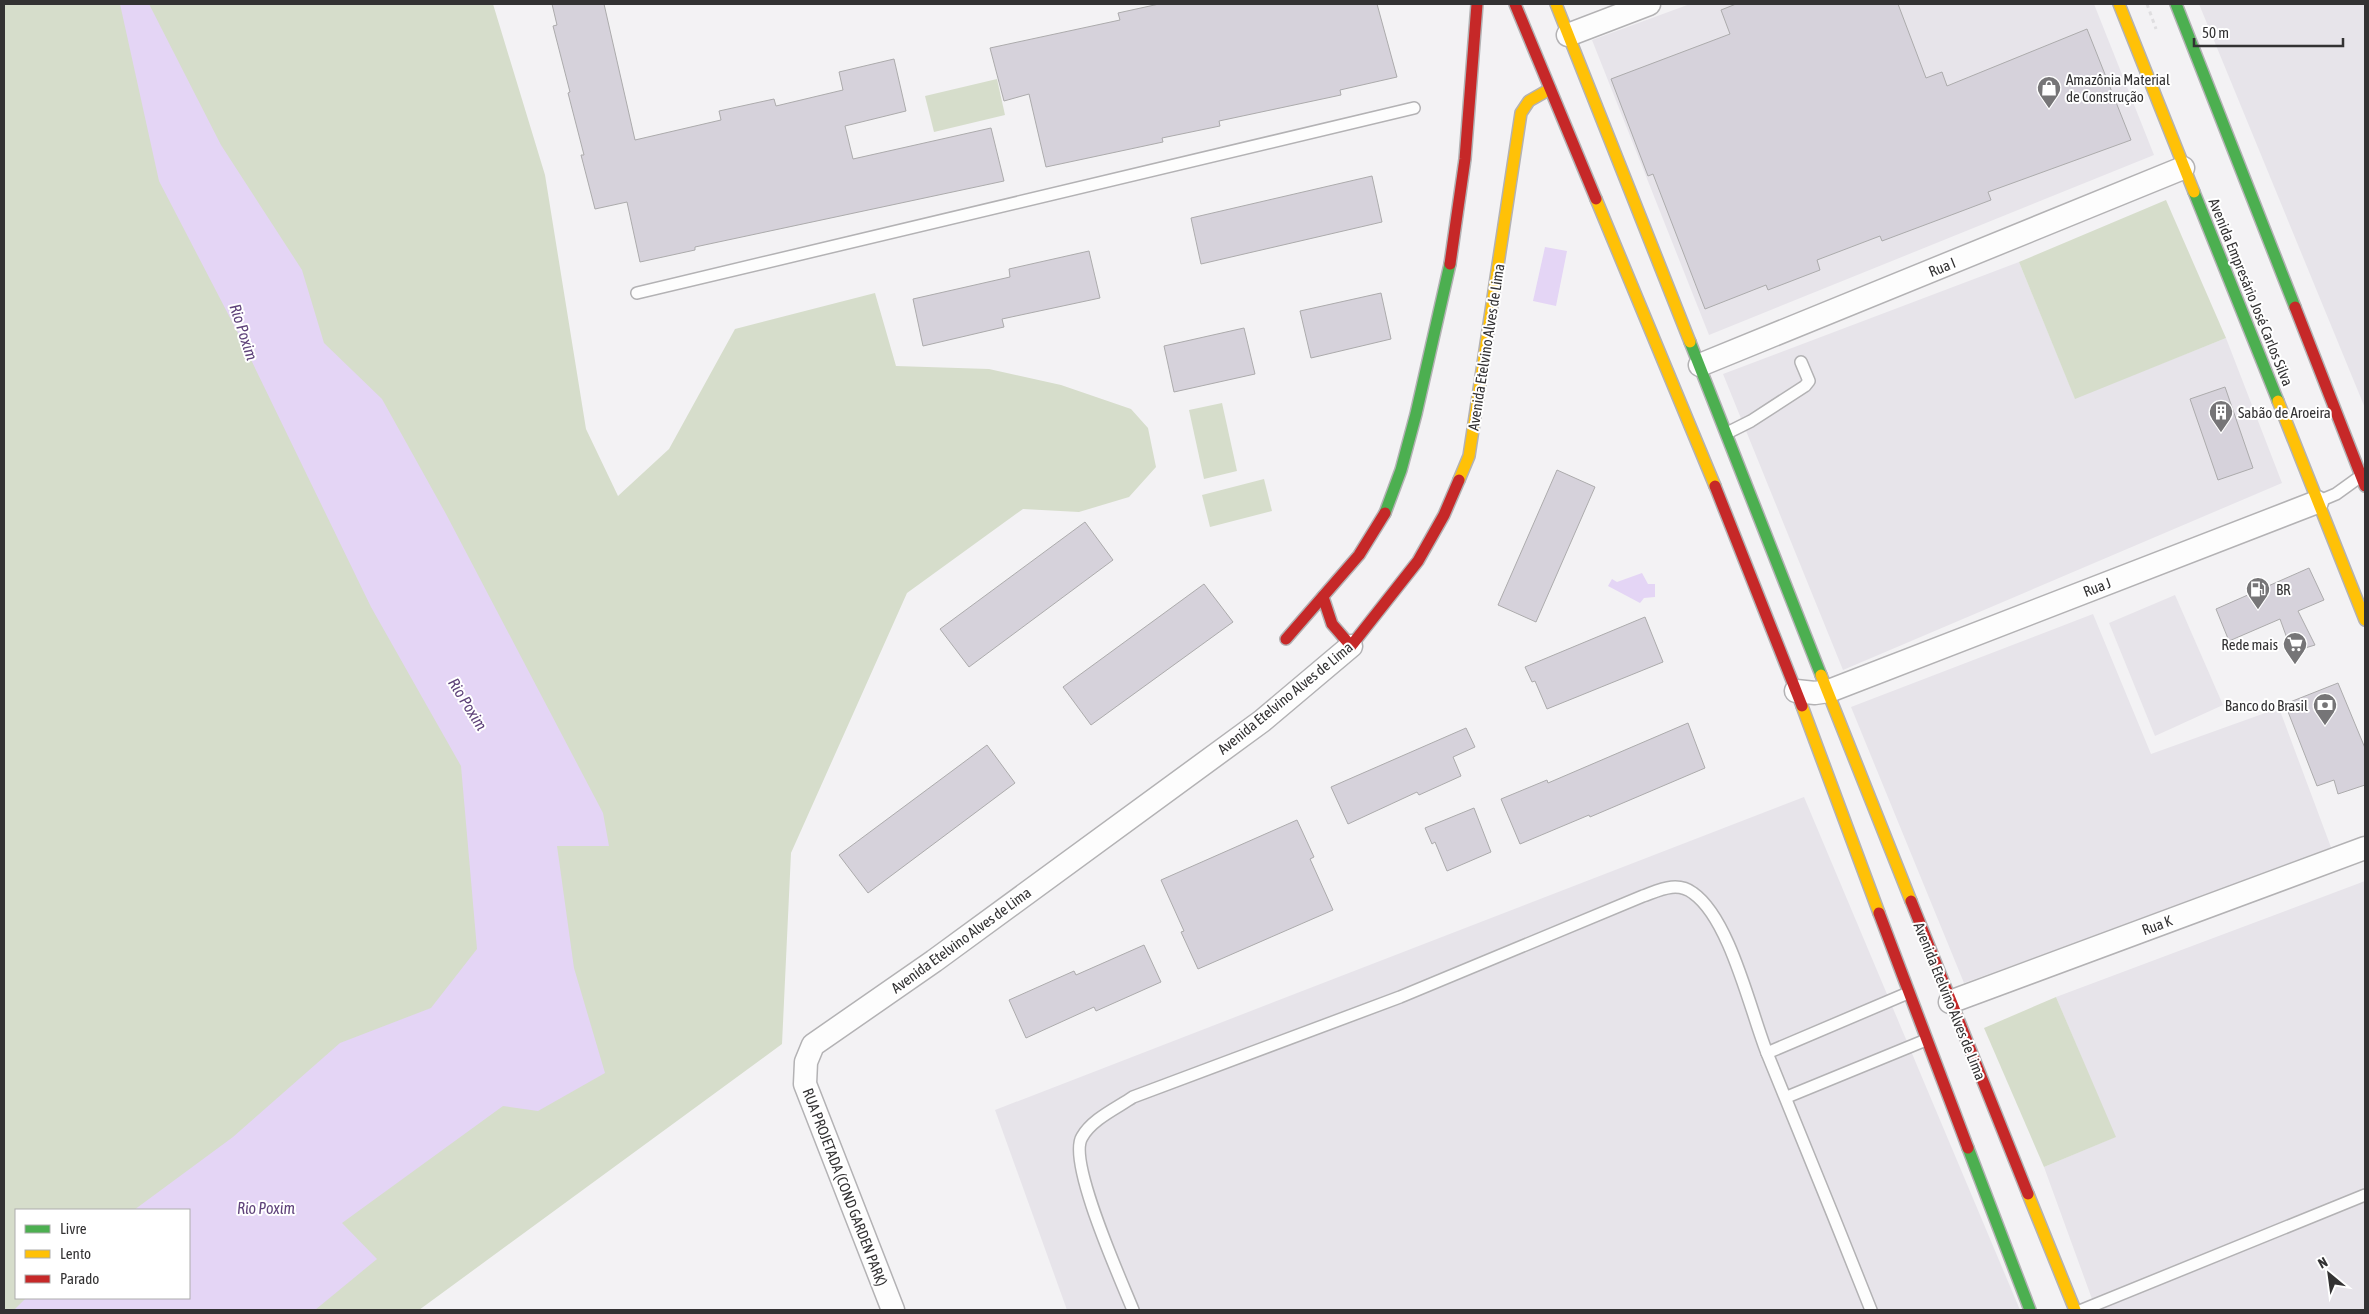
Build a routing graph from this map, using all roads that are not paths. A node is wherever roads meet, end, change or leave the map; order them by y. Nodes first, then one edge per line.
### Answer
1 (1477, 4) edge
2 (1515, 4) edge
3 (1556, 4) edge
4 (1649, 4) edge
5 (2119, 4) edge
6 (2176, 4) edge
7 (1568, 35) junction
8 (1550, 90) junction
9 (1414, 108) dead end
10 (2184, 168) junction
11 (637, 293) dead end
12 (1800, 362) dead end
13 (1700, 365) junction
14 (1727, 433) junction
15 (2363, 481) edge
16 (2318, 502) junction
17 (1323, 597) junction
18 (2365, 620) edge
19 (1286, 639) dead end
20 (1352, 646) junction
21 (1796, 691) junction
22 (1829, 691) junction
23 (2365, 848) edge
24 (1908, 993) junction
25 (1950, 1002) junction
26 (1926, 1040) junction
27 (1767, 1053) junction
28 (806, 1062) joint
29 (1787, 1097) junction
30 (2365, 1196) edge
31 (893, 1310) edge
32 (1133, 1310) edge
33 (1871, 1310) edge
34 (2030, 1310) edge
35 (2075, 1310) edge
36 (2082, 1310) edge

1 - 17 main road
2 - 8 main road
3 - 7 main road, Avenida Etelvino Alves de Lima
4 - 7 street
5 - 10 main road, Avenida Empresário José Carlos Silva
6 - 15 main road
7 - 13 main road, Avenida Etelvino Alves de Lima
8 - 20 main road, Avenida Etelvino Alves de Lima
8 - 21 main road
9 - 11 lane
10 - 13 street, Rua I
10 - 16 main road, Avenida Empresário José Carlos Silva
12 - 14 lane
13 - 14 main road, Avenida Etelvino Alves de Lima
14 - 22 main road, Avenida Etelvino Alves de Lima
15 - 16 lane, Rua J
16 - 18 main road, Avenida Empresário José Carlos Silva
16 - 22 street, Rua J
17 - 19 main road
17 - 20 main road
20 - 28 street, Avenida Etelvino Alves de Lima
21 - 22 street
21 - 24 main road
22 - 25 main road, Avenida Etelvino Alves de Lima
23 - 25 street, Rua K
24 - 26 main road
24 - 27 lane
25 - 35 main road, Avenida Etelvino Alves de Lima
26 - 29 lane
26 - 34 main road
27 - 29 lane
27 - 32 lane
28 - 31 street, RUA PROJETADA (COND GARDEN PARK)
29 - 33 lane
30 - 36 lane

